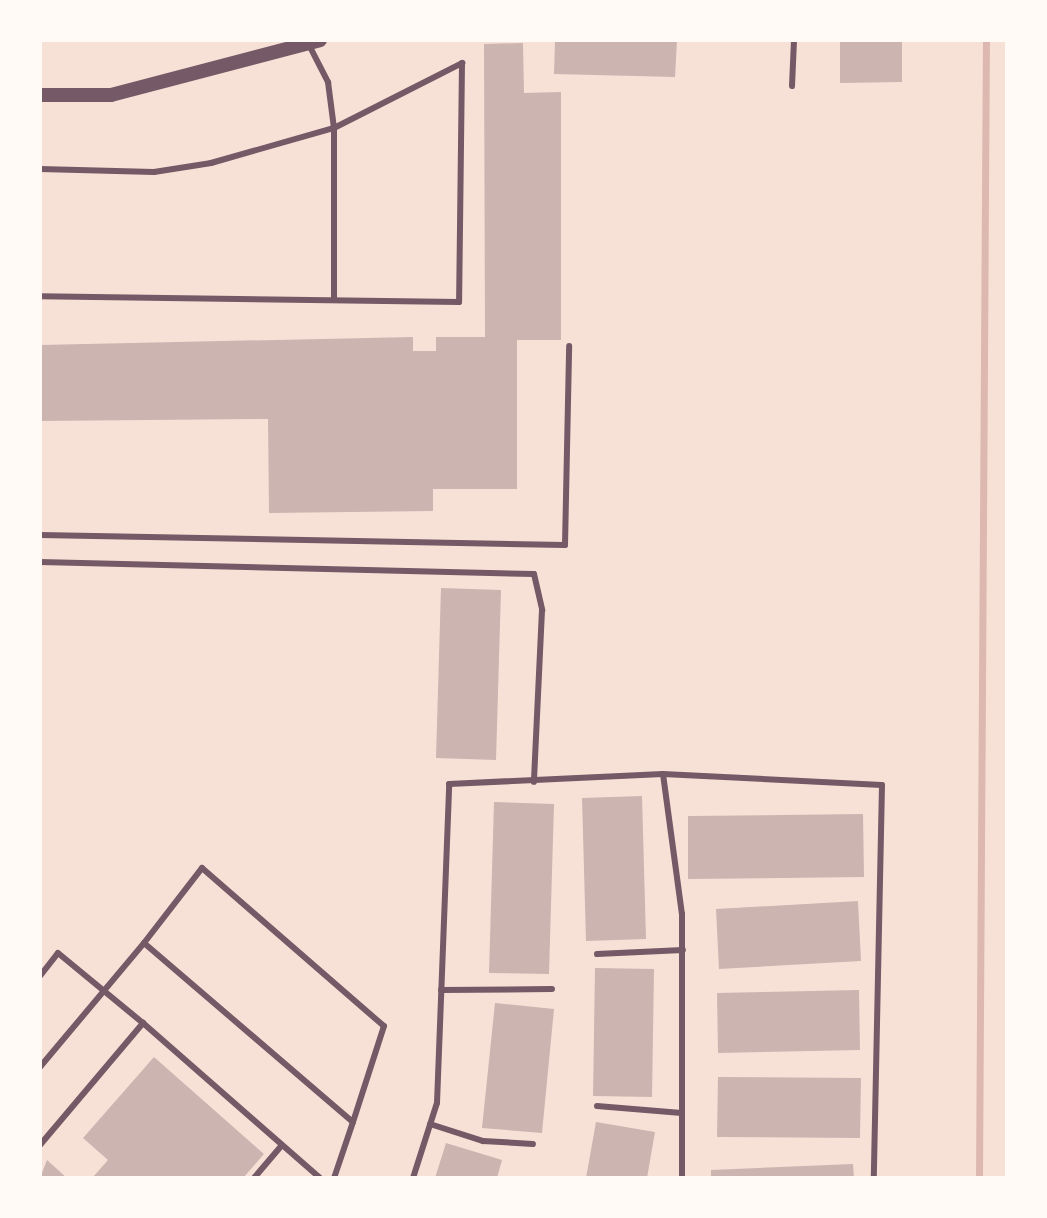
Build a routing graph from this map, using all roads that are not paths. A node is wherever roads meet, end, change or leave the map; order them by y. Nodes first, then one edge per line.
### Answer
1 (794, 40) edge
2 (315, 42) edge
3 (792, 86) dead end
4 (40, 95) edge
5 (334, 128) junction
6 (40, 169) edge
7 (40, 296) edge
8 (334, 300) junction
9 (569, 346) dead end
10 (40, 535) edge
11 (40, 562) edge
12 (663, 774) junction
13 (534, 782) junction
14 (144, 943) junction
15 (683, 950) junction
16 (597, 954) dead end
17 (40, 976) edge
18 (552, 989) dead end
19 (441, 990) junction
20 (104, 991) junction
21 (143, 1023) junction
22 (40, 1067) edge
23 (597, 1106) dead end
24 (682, 1113) junction
25 (353, 1122) junction
26 (430, 1124) junction
27 (533, 1144) dead end
28 (40, 1145) edge
29 (282, 1145) junction
30 (254, 1178) edge
31 (320, 1178) edge
32 (334, 1178) edge
33 (413, 1178) edge
34 (682, 1178) edge
35 (874, 1178) edge

1 - 3 lane
2 - 4 street
2 - 5 lane
5 - 6 lane
5 - 8 lane
5 - 8 lane
7 - 8 lane
9 - 10 lane
11 - 13 lane
12 - 13 lane
12 - 15 lane
12 - 35 lane
13 - 19 lane
14 - 20 lane
14 - 25 lane
14 - 25 lane
15 - 16 lane
15 - 24 lane
17 - 20 lane
18 - 19 lane
19 - 26 lane
20 - 21 lane
20 - 22 lane
21 - 28 lane
21 - 29 lane
23 - 24 lane
24 - 34 lane
25 - 32 lane
26 - 27 lane
26 - 33 lane
29 - 30 lane
29 - 31 lane

